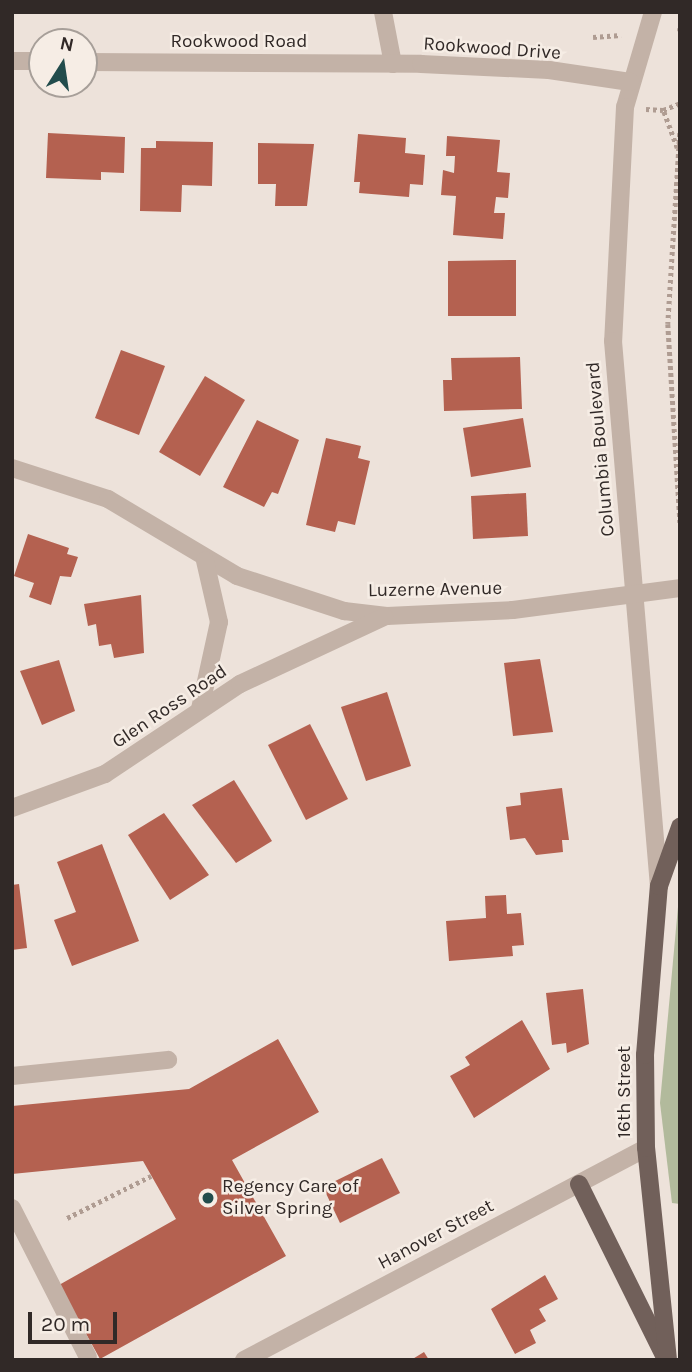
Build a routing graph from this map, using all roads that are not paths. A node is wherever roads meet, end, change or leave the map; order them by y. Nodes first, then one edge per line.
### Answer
1 (383, 12) edge
2 (653, 12) edge
3 (98, 61) edge
4 (393, 64) junction
5 (631, 82) junction
6 (12, 468) edge
7 (205, 561) junction
8 (680, 588) edge
9 (635, 595) junction
10 (387, 616) junction
11 (200, 709) junction
12 (12, 808) edge
13 (680, 827) edge
14 (659, 886) junction
15 (168, 1060) dead end
16 (12, 1076) edge
17 (646, 1148) junction
18 (579, 1184) junction
19 (12, 1208) edge
20 (17, 1227) edge
21 (88, 1357) dead end
22 (244, 1360) edge
23 (667, 1360) edge

1 - 4 street
2 - 5 street, Columbia Boulevard
3 - 4 street, Rookwood Road
4 - 5 street, Rookwood Drive
5 - 9 street, Columbia Boulevard
6 - 7 street, Luzerne Avenue
7 - 10 street, Luzerne Avenue
7 - 11 street
8 - 9 street, Luzerne Avenue
9 - 10 street, Luzerne Avenue
9 - 14 street, Columbia Boulevard
10 - 11 street, Glen Ross Road
11 - 12 street, Glen Ross Road
13 - 14 main road, 16th Street
14 - 17 main road, 16th Street
15 - 16 street
17 - 18 street, Hanover Street
17 - 23 main road, 16th Street
18 - 22 street, Hanover Street
18 - 23 main road
19 - 20 street
20 - 21 street

